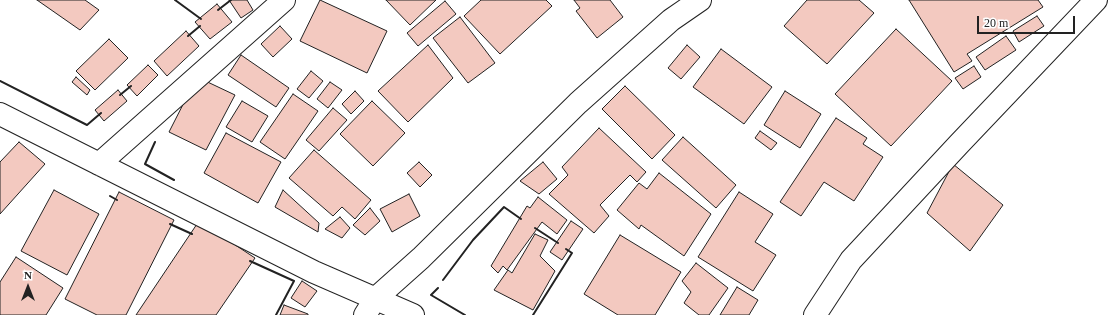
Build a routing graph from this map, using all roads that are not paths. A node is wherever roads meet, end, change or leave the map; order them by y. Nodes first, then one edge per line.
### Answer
1 (284, 0) edge
2 (700, 0) edge
3 (1096, 0) edge
4 (0, 114) edge
5 (99, 164) junction
6 (370, 307) edge
7 (413, 315) edge
8 (815, 315) edge

1 - 5 street
2 - 6 street
3 - 8 street
4 - 5 street
5 - 6 street
6 - 7 street

